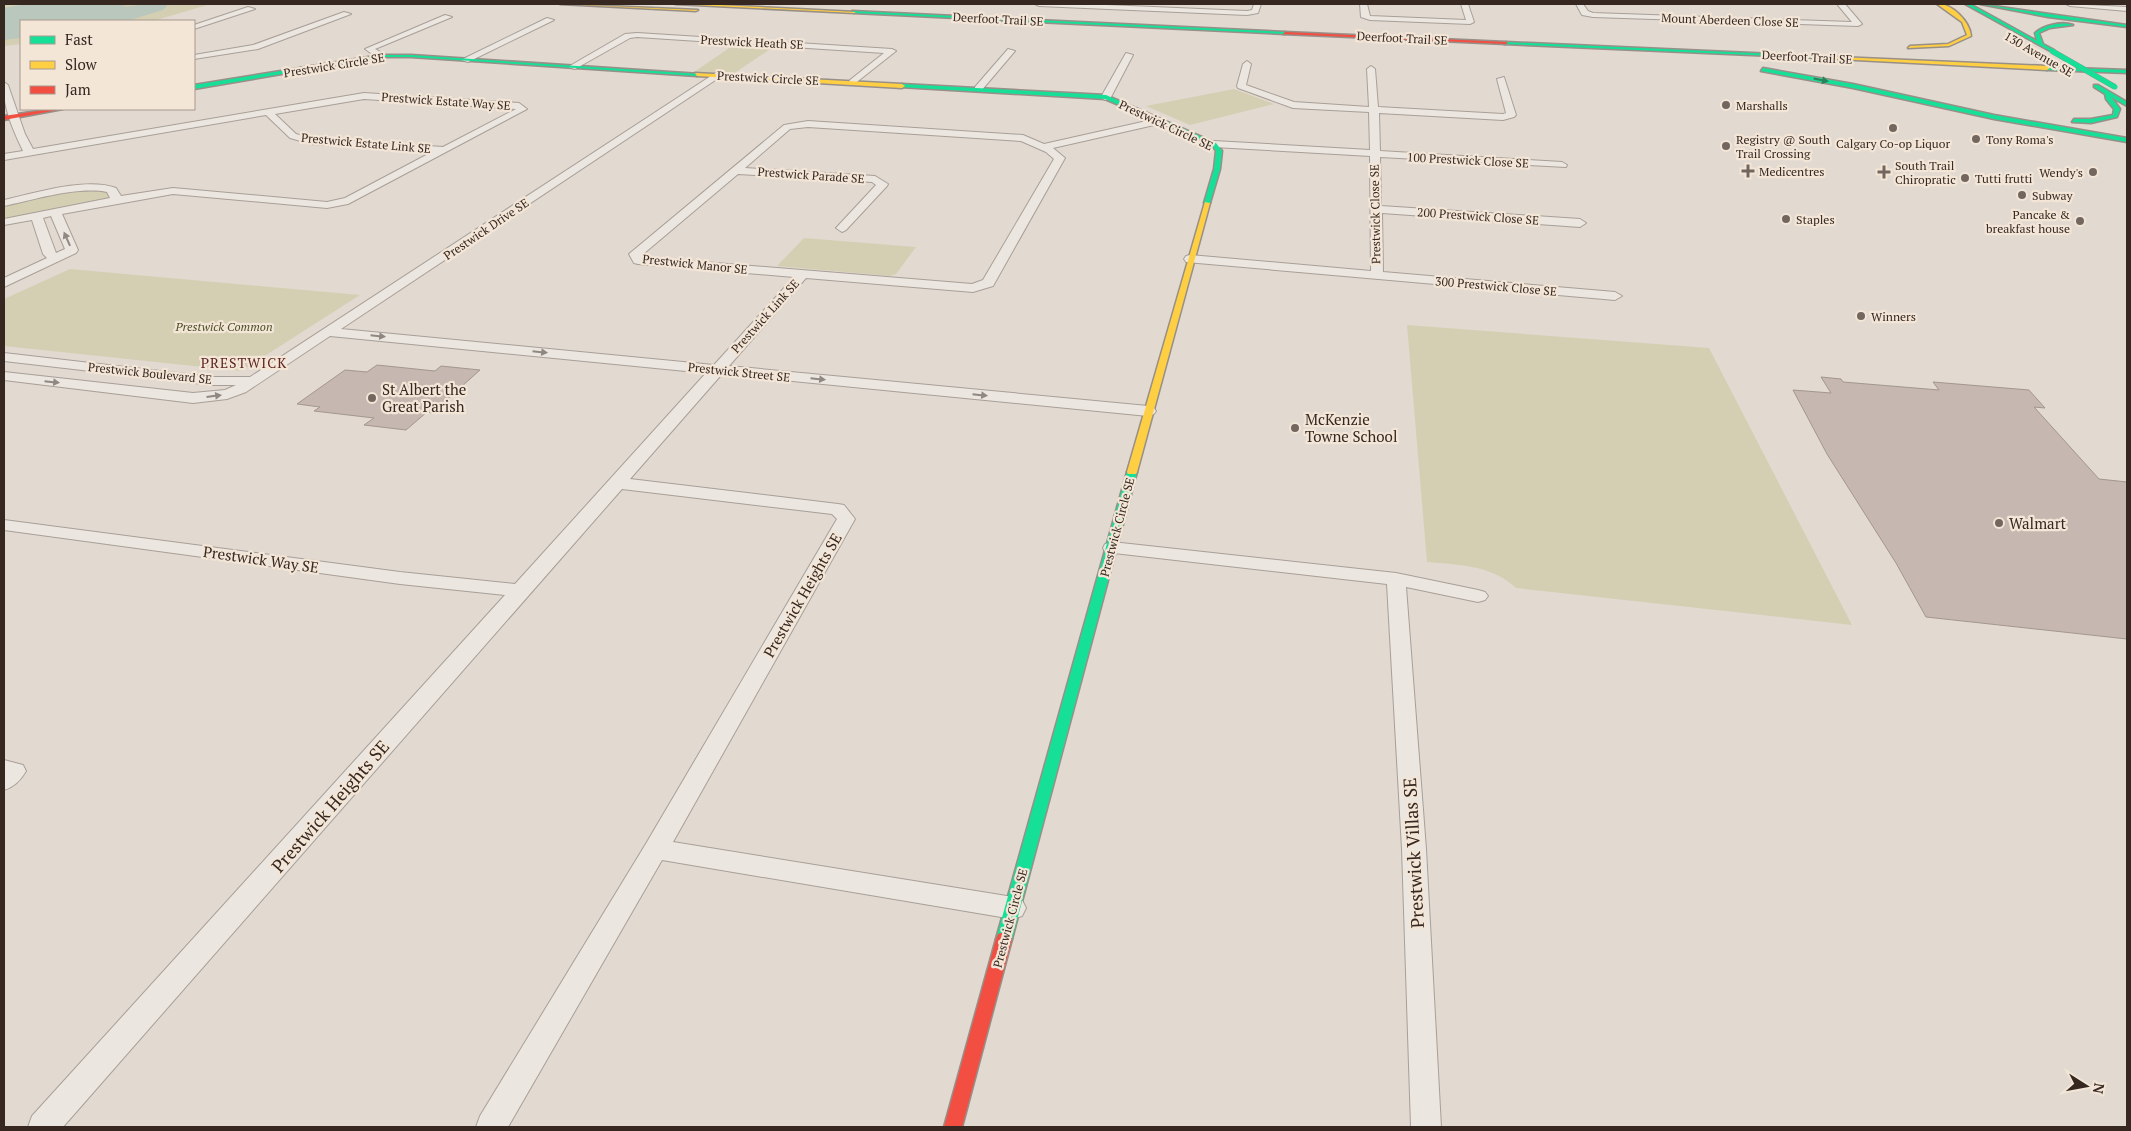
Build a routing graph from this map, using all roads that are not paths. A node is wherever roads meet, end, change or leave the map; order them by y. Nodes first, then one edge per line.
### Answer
1 (562, 4) edge
2 (677, 4) edge
3 (773, 4) edge
4 (1039, 4) edge
5 (1257, 4) edge
6 (1364, 4) edge
7 (1465, 4) edge
8 (1580, 4) edge
9 (1841, 4) edge
10 (1939, 4) edge
11 (1951, 4) edge
12 (1968, 4) edge
13 (1982, 4) edge
14 (2070, 4) edge
15 (250, 9) dead end
16 (2127, 9) edge
17 (846, 12) junction
18 (347, 14) dead end
19 (1024, 14) junction
20 (448, 17) dead end
21 (550, 20) dead end
22 (1989, 21) junction
23 (2110, 24) junction
24 (195, 27) edge
25 (2127, 28) edge
26 (1256, 31) junction
27 (1729, 41) dead end
28 (1900, 48) dead end
29 (2038, 48) junction
30 (1747, 49) junction
31 (1011, 51) dead end
32 (195, 56) edge
33 (381, 56) junction
34 (1129, 56) dead end
35 (465, 60) junction
36 (2127, 61) edge
37 (1246, 64) dead end
38 (1721, 65) dead end
39 (572, 67) junction
40 (2127, 67) edge
41 (1750, 68) dead end
42 (1371, 69) dead end
43 (2127, 72) edge
44 (717, 75) junction
45 (1956, 75) dead end
46 (1501, 79) dead end
47 (2127, 79) edge
48 (853, 82) junction
49 (7, 85) edge
50 (195, 87) edge
51 (978, 90) junction
52 (2111, 90) junction
53 (1938, 92) dead end
54 (2127, 94) edge
55 (1106, 97) junction
56 (2127, 104) edge
57 (1374, 109) junction
58 (54, 110) edge
59 (268, 112) junction
60 (9, 117) edge
61 (1994, 117) junction
62 (1160, 121) junction
63 (2127, 130) edge
64 (2127, 140) edge
65 (1214, 144) junction
66 (1043, 147) junction
67 (444, 150) junction
68 (29, 152) junction
69 (1374, 154) junction
70 (4, 157) edge
71 (1562, 165) dead end
72 (737, 171) junction
73 (116, 200) junction
74 (4, 203) edge
75 (1375, 209) junction
76 (55, 212) junction
77 (37, 216) junction
78 (4, 222) edge
79 (1580, 223) dead end
80 (842, 228) dead end
81 (57, 258) junction
82 (1190, 259) junction
83 (803, 274) junction
84 (1377, 276) junction
85 (4, 283) edge
86 (1615, 296) dead end
87 (345, 322) junction
88 (330, 332) junction
89 (4, 357) edge
90 (722, 364) junction
91 (4, 376) edge
92 (252, 381) junction
93 (1150, 405) junction
94 (617, 484) junction
95 (4, 525) edge
96 (1112, 548) junction
97 (1396, 580) junction
98 (519, 591) junction
99 (1478, 596) dead end
100 (4, 769) edge
101 (4, 781) edge
102 (656, 849) junction
103 (1013, 908) junction
104 (43, 1127) edge
105 (492, 1127) edge
106 (953, 1127) edge
107 (1426, 1127) edge

1 - 17 main road
2 - 17 main road, Deerfoot Trail SE
3 - 19 main road, Deerfoot Trail SE
4 - 5 street
6 - 7 street
8 - 9 street, Mount Aberdeen Close SE
10 - 28 main road
11 - 22 main road, 130 Avenue SE
12 - 22 main road, 130 Avenue SE
13 - 23 main road
14 - 16 street
15 - 24 street
17 - 26 main road, Deerfoot Trail SE
18 - 32 street
19 - 27 main road
19 - 30 main road, Deerfoot Trail SE
20 - 33 street
21 - 35 street
22 - 23 main road
22 - 29 main road, 130 Avenue SE
23 - 25 main road
25 - 29 main road
26 - 38 main road
26 - 43 main road, Deerfoot Trail SE
29 - 52 main road, 130 Avenue SE
29 - 52 main road, 130 Avenue SE, bridge
30 - 36 main road
30 - 40 main road, Deerfoot Trail SE
31 - 51 street
33 - 35 main road, Prestwick Circle SE
33 - 50 main road, Prestwick Circle SE
34 - 55 street
35 - 39 main road, Prestwick Circle SE
37 - 57 street
39 - 44 main road, Prestwick Circle SE
39 - 48 street, Prestwick Heath SE
41 -> 61 main road
42 - 57 street
44 - 48 main road, Prestwick Circle SE
44 - 87 street, Prestwick Drive SE
45 - 47 main road
46 - 57 street
48 - 51 main road, Prestwick Circle SE
49 - 60 street
51 - 55 main road, Prestwick Circle SE
52 - 53 main road
52 - 54 main road, 130 Avenue SE
52 - 56 main road, 130 Avenue SE
55 - 62 main road, Prestwick Circle SE
57 - 69 street
58 - 60 main road
59 - 67 street, Prestwick Estate Link SE
59 - 67 street, Prestwick Estate Way SE
59 - 68 street, Prestwick Estate Way SE
60 - 68 street
61 - 63 main road
61 - 64 main road
62 - 65 main road, Prestwick Circle SE
62 - 66 street
65 - 69 street, Prestwick Close SE
65 - 82 main road, Prestwick Circle SE
66 - 72 street, Prestwick Manor SE
66 - 83 street, Prestwick Manor SE
67 - 73 street, Prestwick Estate Way SE
68 - 70 street, Prestwick Estate Way SE
69 - 71 street, 100 Prestwick Close SE
69 - 75 street, Prestwick Close SE
72 - 80 street, Prestwick Parade SE
72 - 83 street, Prestwick Manor SE
73 - 74 street
73 - 76 street, Prestwick Estate Way SE
75 - 79 street, 200 Prestwick Close SE
75 - 84 street, Prestwick Close SE
76 - 77 street, Prestwick Estate Way SE
81 -> 76 street
77 - 78 street, Prestwick Estate Way SE
77 - 81 street
81 - 85 street
82 - 84 street, Prestwick Close SE
82 - 93 main road, Prestwick Circle SE
83 - 90 street, Prestwick Link SE
84 - 86 street, 300 Prestwick Close SE
87 - 88 street, Prestwick Drive SE
87 - 90 street, Prestwick Street SE
88 -> 90 street, Prestwick Street SE
88 - 92 street, Prestwick Drive SE
89 - 92 street, Prestwick Boulevard SE
90 - 93 street, Prestwick Street SE
90 - 94 street, Prestwick Heights SE
91 -> 92 street, Prestwick Boulevard SE
93 - 96 main road, Prestwick Circle SE
94 - 98 street, Prestwick Heights SE
94 - 102 street, Prestwick Heights SE
95 - 98 street, Prestwick Way SE
96 - 97 street
96 - 103 main road, Prestwick Circle SE
97 - 99 street
97 - 107 street, Prestwick Villas SE
98 - 104 street, Prestwick Heights SE
100 - 101 street
102 - 103 street
102 - 105 street, Prestwick Heights SE
103 - 106 main road, Prestwick Circle SE

